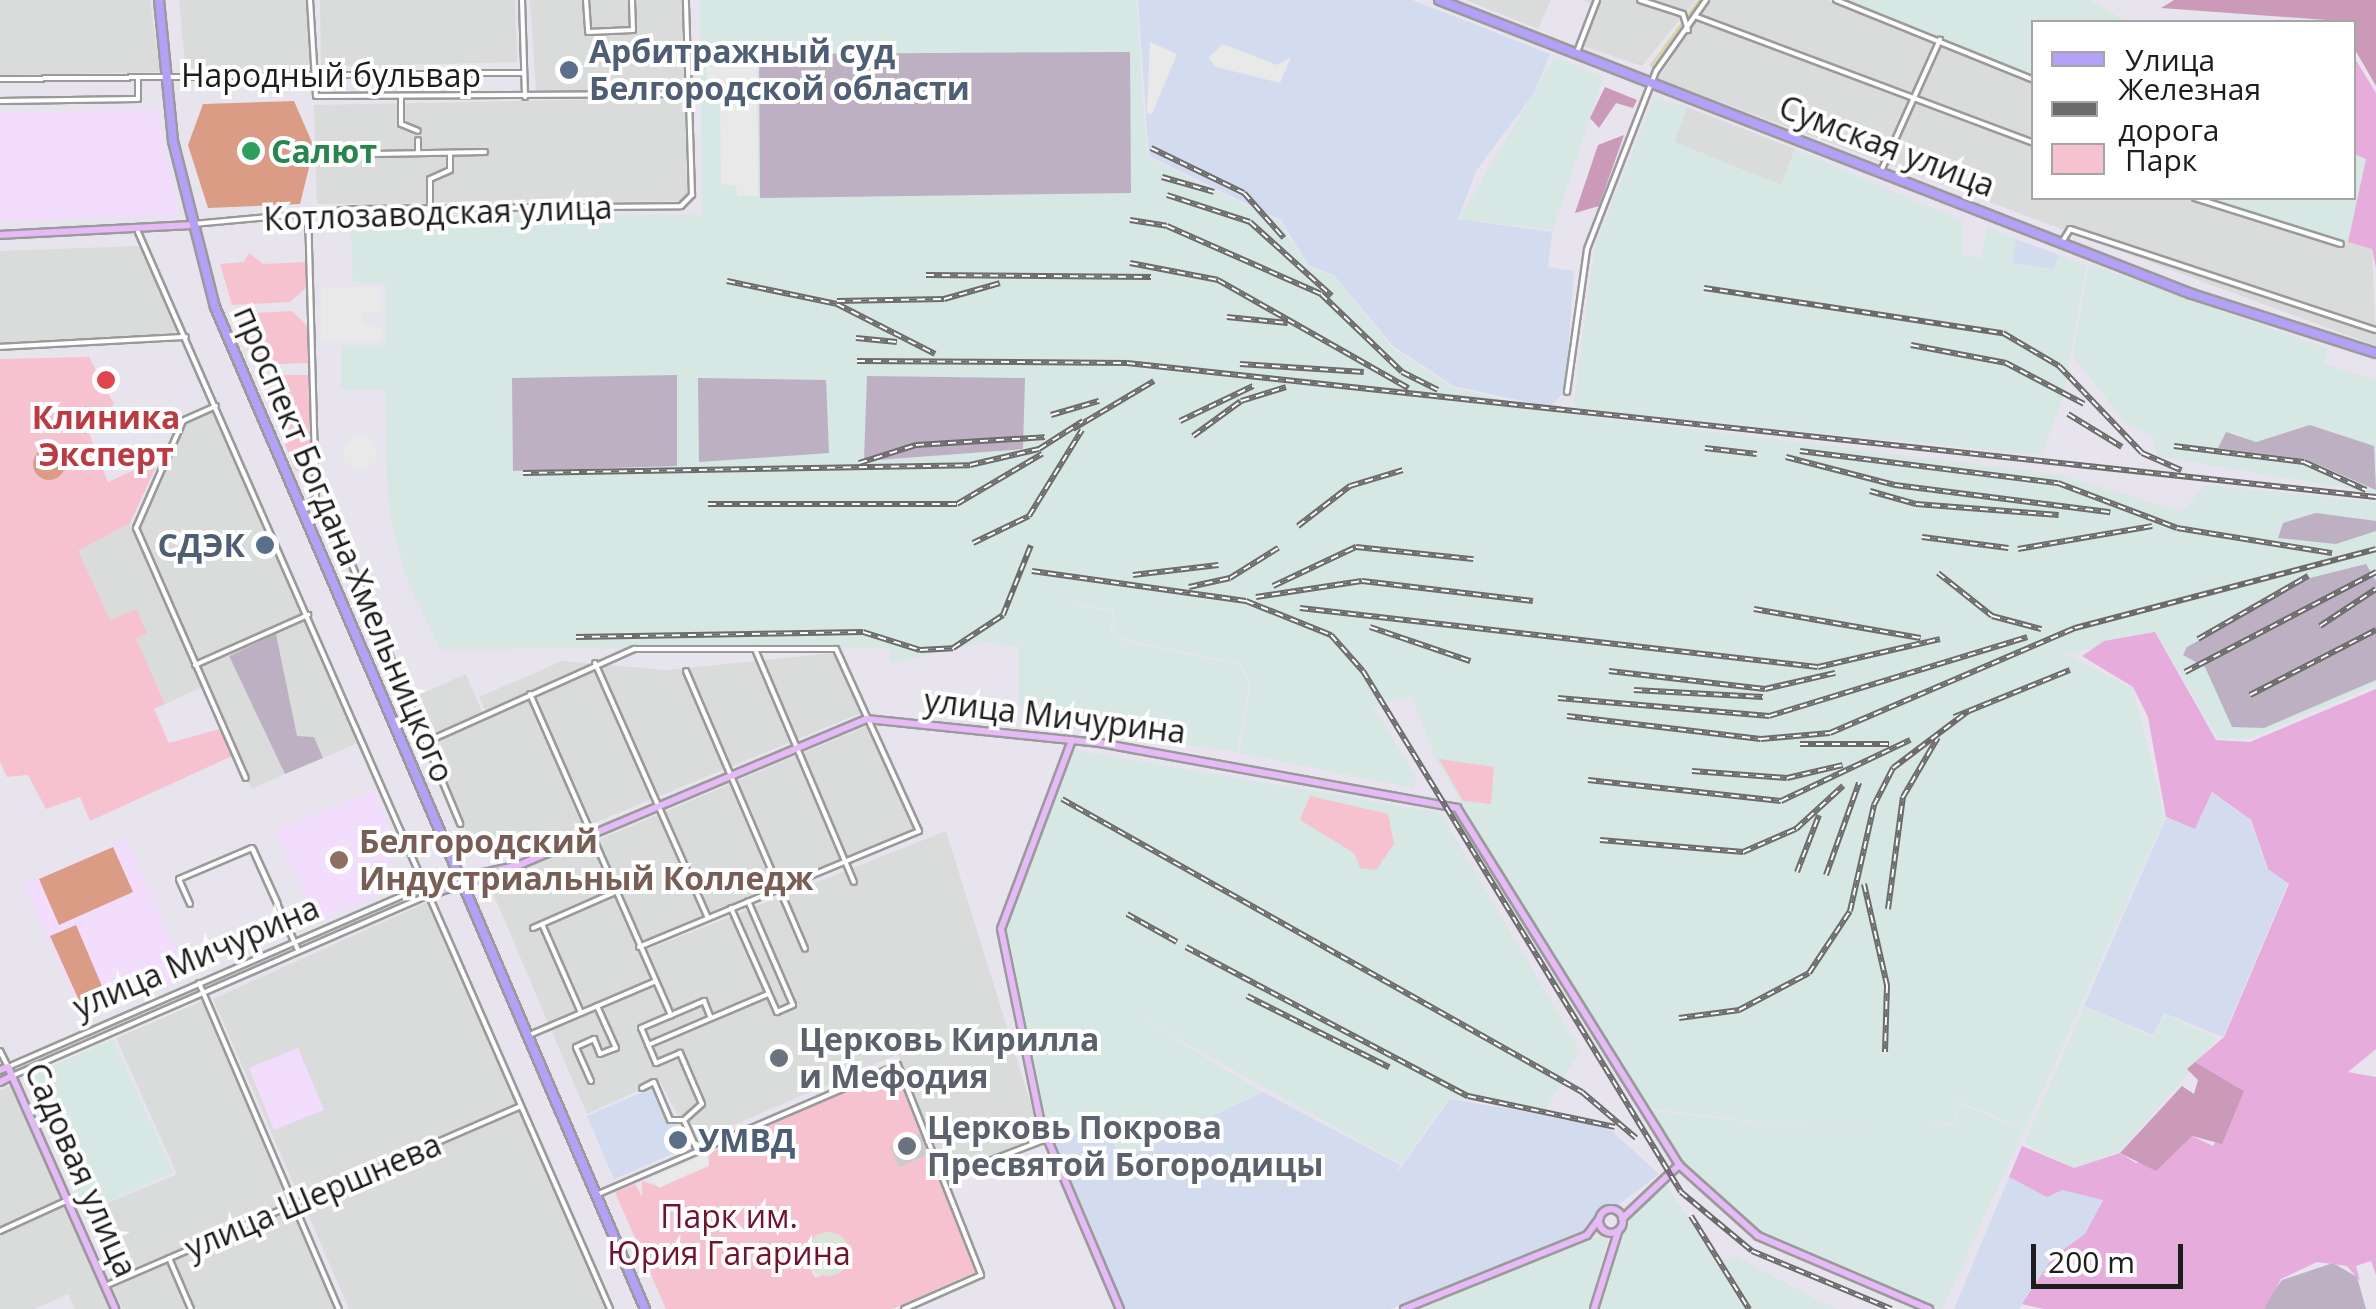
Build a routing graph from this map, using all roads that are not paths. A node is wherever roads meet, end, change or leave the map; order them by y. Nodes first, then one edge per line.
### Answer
1 (158, 0) edge
2 (310, 0) edge
3 (522, 0) edge
4 (586, 0) edge
5 (632, 0) edge
6 (686, 0) edge
7 (1439, 0) edge
8 (1598, 0) edge
9 (1640, 0) edge
10 (1706, 0) edge
11 (1836, 0) edge
12 (1696, 17) junction
13 (1688, 30) junction
14 (1940, 40) junction
15 (1577, 52) junction
16 (315, 74) junction
17 (524, 74) junction
18 (165, 76) junction
19 (138, 77) junction
20 (0, 79) edge
21 (2031, 79) edge
22 (1651, 81) junction
23 (689, 94) junction
24 (401, 96) junction
25 (525, 97) junction
26 (1917, 99) junction
27 (0, 101) edge
28 (418, 131) dead end
29 (418, 140) dead end
30 (2031, 142) edge
31 (450, 152) junction
32 (485, 152) dead end
33 (418, 153) junction
34 (374, 154) dead end
35 (1882, 171) junction
36 (2198, 200) edge
37 (430, 208) junction
38 (308, 216) junction
39 (190, 227) junction
40 (138, 232) junction
41 (0, 235) edge
42 (2062, 242) junction
43 (2341, 244) dead end
44 (2376, 330) edge
45 (186, 337) junction
46 (0, 347) edge
47 (2376, 353) edge
48 (1567, 392) dead end
49 (216, 406) junction
50 (312, 501) junction
51 (302, 509) junction
52 (308, 615) junction
53 (755, 649) junction
54 (595, 664) junction
55 (195, 665) junction
56 (686, 672) dead end
57 (530, 694) junction
58 (867, 719) junction
59 (1072, 740) junction
60 (426, 742) junction
61 (794, 744) junction
62 (728, 773) junction
63 (246, 778) dead end
64 (658, 803) junction
65 (460, 824) dead end
66 (589, 832) junction
67 (844, 861) junction
68 (519, 865) junction
69 (456, 872) junction
70 (854, 882) dead end
71 (462, 885) junction
72 (425, 886) junction
73 (779, 888) junction
74 (615, 892) junction
75 (429, 895) junction
76 (748, 901) junction
77 (190, 904) dead end
78 (731, 908) junction
79 (708, 918) junction
80 (542, 924) junction
81 (533, 928) dead end
82 (294, 941) junction
83 (640, 947) junction
84 (804, 949) dead end
85 (299, 951) junction
86 (656, 980) junction
87 (198, 981) junction
88 (204, 992) junction
89 (768, 994) junction
90 (597, 1006) junction
91 (581, 1013) junction
92 (671, 1015) junction
93 (711, 1018) junction
94 (609, 1032) junction
95 (527, 1036) junction
96 (594, 1039) junction
97 (648, 1045) junction
98 (0, 1052) edge
99 (4, 1068) edge
100 (12, 1076) junction
101 (591, 1080) dead end
102 (0, 1082) edge
103 (642, 1088) dead end
104 (522, 1106) junction
105 (684, 1120) junction
106 (1046, 1139) junction
107 (698, 1152) junction
108 (1679, 1165) junction
109 (946, 1178) junction
110 (596, 1196) junction
111 (68, 1200) junction
112 (296, 1204) junction
113 (1629, 1205) junction
114 (1616, 1209) junction
115 (1600, 1218) junction
116 (1622, 1220) junction
117 (0, 1231) edge
118 (1618, 1232) junction
119 (1605, 1234) junction
120 (1587, 1235) junction
121 (1610, 1248) junction
122 (169, 1258) junction
123 (105, 1286) junction
124 (1430, 1298) junction
125 (116, 1309) edge
126 (191, 1309) edge
127 (340, 1309) edge
128 (610, 1309) edge
129 (645, 1309) edge
130 (904, 1309) edge
131 (1120, 1309) edge
132 (1404, 1309) edge
133 (1434, 1309) edge
134 (1594, 1309) edge
135 (1929, 1309) edge

1 - 18 main road, проспект Богдана Хмельницкого
2 - 16 street
3 - 17 street
4 - 5 street
6 - 23 street
7 - 15 main road, Сумская улица
8 - 15 street
9 - 13 street
10 - 12 street
11 - 14 street
12 - 13 street
12 - 26 street
13 - 22 street
14 - 21 street
14 - 26 street
15 - 22 main road, Сумская улица
16 - 17 street, Народный бульвар
16 - 18 street, Народный бульвар
16 - 24 street, Народный бульвар
17 - 25 street
18 - 19 street, Народный бульвар
18 - 39 main road, проспект Богдана Хмельницкого
19 - 20 street, Народный бульвар
19 - 27 street, Народный бульвар
22 - 35 main road, Сумская улица
22 - 48 street
23 - 25 street, Народный бульвар
23 - 37 street, Котлозаводская улица
24 - 25 street, Народный бульвар
24 - 28 street
26 - 30 street
26 - 35 street
29 - 33 street
31 - 32 street
31 - 33 street
31 - 37 street
33 - 34 street
35 - 42 main road, Сумская улица
36 - 43 street
37 - 38 street, Котлозаводская улица
38 - 39 street, Котлозаводская улица
38 - 50 street
39 - 40 street
39 - 51 main road, проспект Богдана Хмельницкого
40 - 41 street
40 - 45 street
42 - 44 street
42 - 47 main road, Сумская улица
45 - 46 street
45 - 49 street
49 - 52 street
49 - 55 street
50 - 51 street
50 - 60 street
51 - 69 main road, проспект Богдана Хмельницкого
52 - 55 street
52 - 72 street
53 - 54 street
53 - 58 street
53 - 61 street
54 - 57 street
54 - 64 street
55 - 63 street
56 - 62 street
57 - 60 street
57 - 66 street
58 - 59 street, улица Мичурина
58 - 61 street, улица Мичурина
58 - 67 street
59 - 106 street
59 - 108 street, улица Мичурина
60 - 65 street
61 - 62 street, улица Мичурина
61 - 67 street
62 - 64 street, улица Мичурина
62 - 73 street
64 - 66 street, улица Мичурина
64 - 79 street
66 - 68 street, улица Мичурина
66 - 74 street
67 - 70 street
67 - 73 street
68 - 69 street, улица Мичурина
68 - 71 street
69 - 71 main road, проспект Богдана Хмельницкого
69 - 72 street, улица Мичурина
71 - 75 street
71 - 95 main road, проспект Богдана Хмельницкого
72 - 75 street
72 - 82 street, улица Мичурина
73 - 76 street
73 - 84 street
74 - 80 street
74 - 83 street
75 - 85 street, улица Мичурина
75 - 104 street
76 - 78 street
76 - 89 street
77 - 82 street
78 - 79 street
78 - 89 street
79 - 83 street
80 - 81 street
80 - 91 street
82 - 85 street
82 - 87 street, улица Мичурина
83 - 86 street
85 - 88 street, улица Мичурина
86 - 90 street
86 - 92 street
87 - 88 street
87 - 99 street, улица Мичурина
88 - 100 street, улица Мичурина
88 - 112 street
89 - 93 street
90 - 91 street
90 - 94 street
91 - 95 street
92 - 93 street
92 - 97 street
93 - 97 street
94 - 96 street
94 - 96 street
95 - 110 main road, проспект Богдана Хмельницкого
96 - 101 street
97 - 105 street
98 - 99 street, Садовая улица
99 - 100 street, Садовая улица
100 - 102 street, улица Мичурина
100 - 111 street, Садовая улица
103 - 105 street
104 - 112 street, улица Шершнева
104 - 128 street
105 - 107 street
106 - 109 street
106 - 131 street
107 - 109 street
107 - 110 street
108 - 113 street
108 - 135 street, улица Мичурина
109 - 130 street
110 - 129 main road, проспект Богдана Хмельницкого
111 - 117 street
111 - 123 street, Садовая улица
112 - 122 street, улица Шершнева
112 - 127 street
113 - 114 street
113 - 116 street
114 - 115 street
114 - 116 street
115 - 119 street
115 - 120 street
116 - 118 street
118 - 119 street
118 - 121 street
119 - 120 street
119 - 121 street
120 - 124 street
121 - 134 street
122 - 123 street, улица Шершнева
122 - 126 street
123 - 125 street, Садовая улица
124 - 132 street
124 - 133 street

